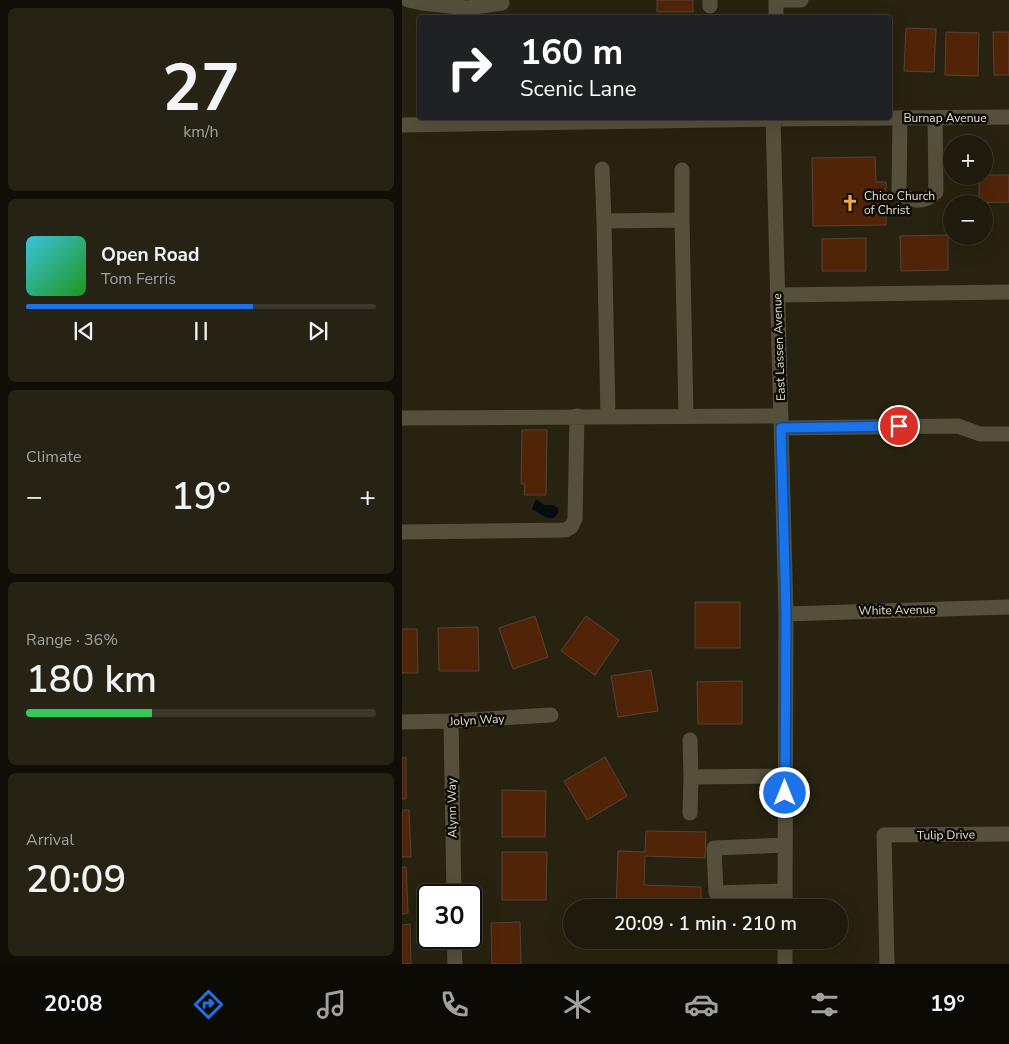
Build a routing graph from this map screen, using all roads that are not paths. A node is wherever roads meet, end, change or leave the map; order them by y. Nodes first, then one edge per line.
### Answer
1 (408, 0) edge
2 (776, 0) edge
3 (802, 0) edge
4 (506, 1) edge
5 (776, 15) edge
6 (1008, 117) edge
7 (892, 118) edge
8 (900, 118) junction
9 (935, 118) junction
10 (667, 120) edge
11 (773, 120) edge
12 (402, 125) edge
13 (602, 169) dead end
14 (682, 170) dead end
15 (682, 220) junction
16 (604, 221) junction
17 (1008, 292) edge
18 (778, 295) junction
19 (577, 416) junction
20 (608, 416) junction
21 (686, 416) junction
22 (402, 418) edge
23 (781, 422) junction
24 (1008, 434) edge
25 (402, 532) edge
26 (1008, 607) edge
27 (786, 614) junction
28 (551, 715) dead end
29 (402, 722) edge
30 (451, 722) junction
31 (690, 740) dead end
32 (785, 776) junction
33 (691, 777) junction
34 (690, 813) dead end
35 (1008, 834) edge
36 (785, 845) junction
37 (454, 884) edge
38 (785, 891) junction
39 (785, 899) edge
40 (454, 949) edge
41 (785, 949) edge
42 (455, 964) edge
43 (785, 964) edge
44 (887, 964) edge

1 - 4 street
2 - 3 street
2 - 5 street
6 - 9 street, Burnap Avenue
7 - 8 street, Burnap Avenue
8 - 9 street, Burnap Avenue
8 - 9 street
10 - 12 street, Burnap Avenue
11 - 18 street, East Lassen Avenue
13 - 16 street
14 - 15 street
15 - 16 street
15 - 21 street
16 - 20 street
17 - 18 street
18 - 23 street, East Lassen Avenue
19 - 20 street
19 - 22 street
19 - 25 street
20 - 21 street
21 - 23 street
23 - 24 street
23 - 27 street, East Lassen Avenue
26 - 27 street, White Avenue
27 - 32 street, East Lassen Avenue
28 - 30 street, Jolyn Way
29 - 30 street, Jolyn Way
30 - 37 street, Alynn Way
31 - 33 street
32 - 33 street
32 - 36 street, East Lassen Avenue
33 - 34 street
35 - 44 street, Tulip Drive
36 - 38 street, East Lassen Avenue
36 - 38 street
38 - 39 street, East Lassen Avenue
40 - 42 street
41 - 43 street

